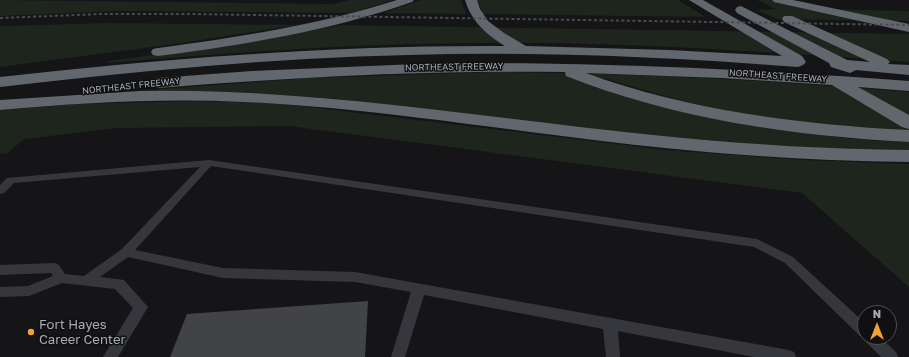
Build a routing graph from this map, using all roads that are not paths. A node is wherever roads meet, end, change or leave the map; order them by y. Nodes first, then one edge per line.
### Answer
1 (408, 0) edge
2 (778, 0) edge
3 (471, 2) edge
4 (700, 3) edge
5 (732, 5) dead end
6 (767, 8) dead end
7 (909, 28) edge
8 (909, 70) edge
9 (0, 72) edge
10 (909, 74) edge
11 (0, 82) edge
12 (909, 86) edge
13 (0, 99) edge
14 (909, 99) edge
15 (0, 105) edge
16 (909, 123) edge
17 (909, 136) edge
18 (909, 156) edge
19 (209, 163) junction
20 (0, 192) edge
21 (126, 252) junction
22 (0, 270) edge
23 (60, 278) junction
24 (86, 281) junction
25 (418, 289) junction
26 (0, 292) edge
27 (857, 324) edge
28 (610, 325) junction
29 (878, 345) edge
30 (110, 357) edge
31 (398, 357) edge
32 (613, 357) edge
33 (789, 357) edge
34 (891, 357) edge

1 - 9 highway
2 - 7 highway
3 - 17 highway
4 - 16 highway
5 - 14 highway
6 - 10 highway
8 - 11 highway, NORTHEAST FREEWAY
12 - 13 highway, NORTHEAST FREEWAY
15 - 18 highway
19 - 20 lane
19 - 21 lane
19 - 27 lane
21 - 24 lane
21 - 25 lane
22 - 23 lane
23 - 24 lane
23 - 26 lane
24 - 30 lane
25 - 28 lane
25 - 31 lane
28 - 32 lane
28 - 33 lane
29 - 34 lane

